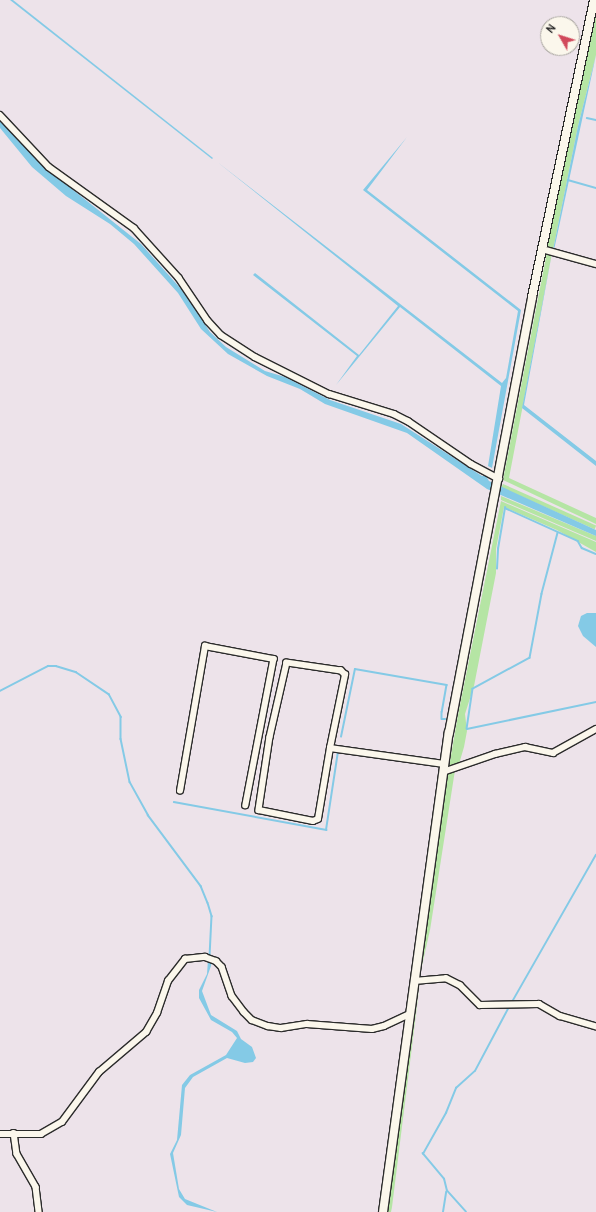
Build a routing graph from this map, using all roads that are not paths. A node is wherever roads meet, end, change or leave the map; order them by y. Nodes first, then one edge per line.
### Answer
1 (594, 0) edge
2 (0, 115) edge
3 (542, 249) junction
4 (596, 264) edge
5 (498, 481) junction
6 (270, 683) junction
7 (281, 684) junction
8 (596, 729) edge
9 (260, 735) junction
10 (270, 737) junction
11 (330, 748) junction
12 (444, 768) junction
13 (250, 787) junction
14 (261, 790) junction
15 (180, 791) dead end
16 (246, 805) dead end
17 (414, 981) junction
18 (410, 1014) junction
19 (596, 1026) edge
20 (14, 1133) junction
21 (0, 1134) edge
22 (38, 1212) edge
23 (383, 1212) edge

1 - 3 main road
2 - 5 street
3 - 4 street
3 - 5 main road
5 - 12 main road
6 - 7 street
6 - 9 street
6 - 15 street
7 - 10 street
7 - 11 street
8 - 12 street
9 - 10 street
9 - 13 street
10 - 14 street
11 - 12 street
11 - 14 street
12 - 17 main road
13 - 14 street
13 - 16 street
17 - 18 main road
17 - 19 street
18 - 20 street
18 - 23 main road
20 - 21 street
20 - 22 street

